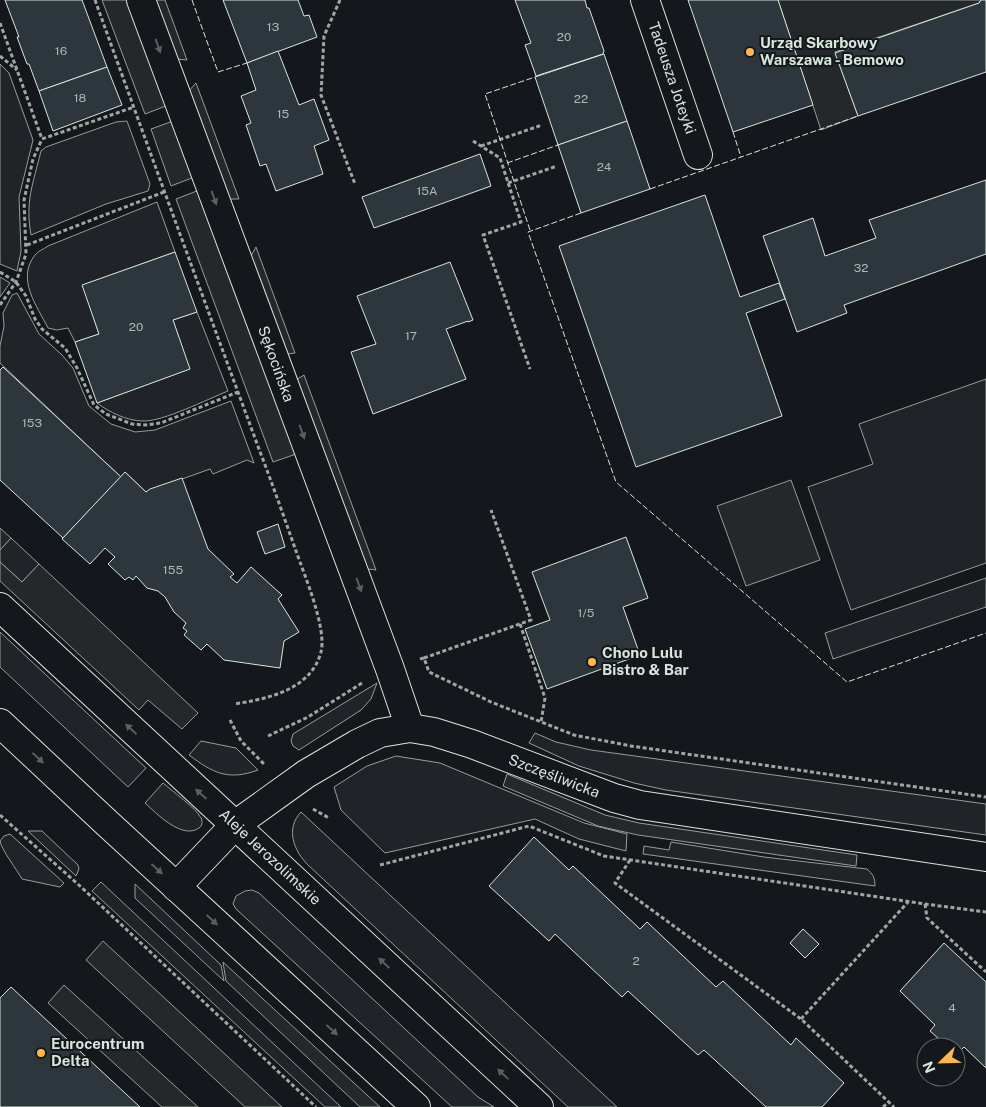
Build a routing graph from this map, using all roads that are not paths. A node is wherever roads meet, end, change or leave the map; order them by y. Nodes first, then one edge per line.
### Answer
1 (141, 0) edge
2 (645, 0) edge
3 (698, 155) dead end
4 (0, 607) edge
5 (0, 723) edge
6 (410, 728) junction
7 (235, 825) junction
8 (986, 857) edge
9 (176, 887) junction
10 (416, 1107) edge
11 (539, 1107) edge

1 -> 6 street, Sękocińska
2 - 3 street, Tadeusza Joteyki
7 -> 4 street, Aleje Jerozolimskie
5 -> 9 street
6 - 7 street, Szczęśliwicka
6 - 8 street, Szczęśliwicka
7 - 9 street, Szczęśliwicka
11 -> 7 street, Aleje Jerozolimskie
9 -> 10 street

